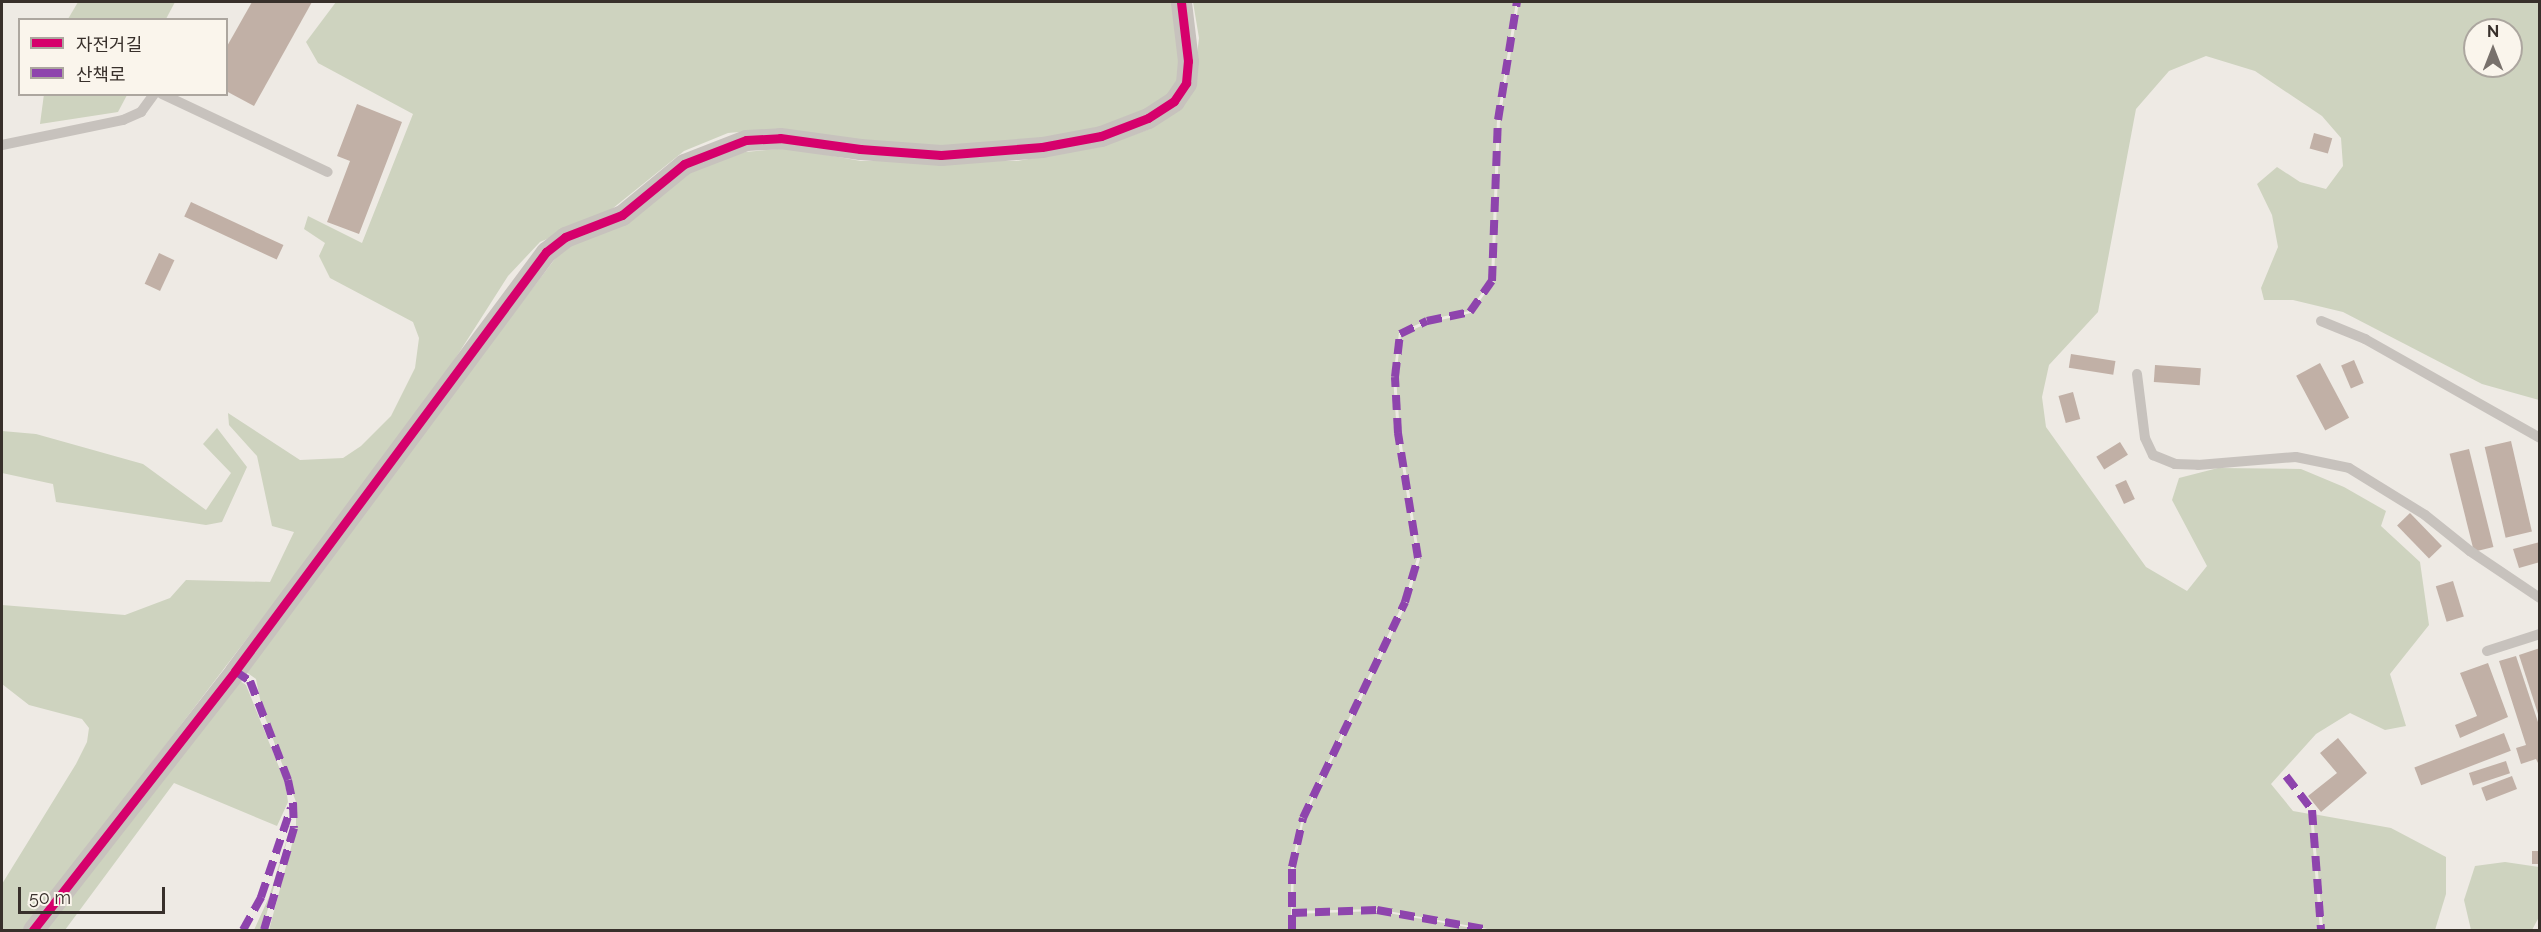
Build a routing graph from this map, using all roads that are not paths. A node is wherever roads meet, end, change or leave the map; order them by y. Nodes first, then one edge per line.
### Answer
1 (1181, 2) edge
2 (153, 96) edge
3 (166, 96) edge
4 (2, 145) edge
5 (328, 172) dead end
6 (2321, 321) dead end
7 (2137, 374) dead end
8 (2540, 438) edge
9 (2540, 598) edge
10 (2540, 634) edge
11 (2487, 651) dead end
12 (33, 930) edge

1 - 12 street
2 - 4 lane
3 - 5 lane
6 - 8 lane
7 - 9 lane
10 - 11 lane

